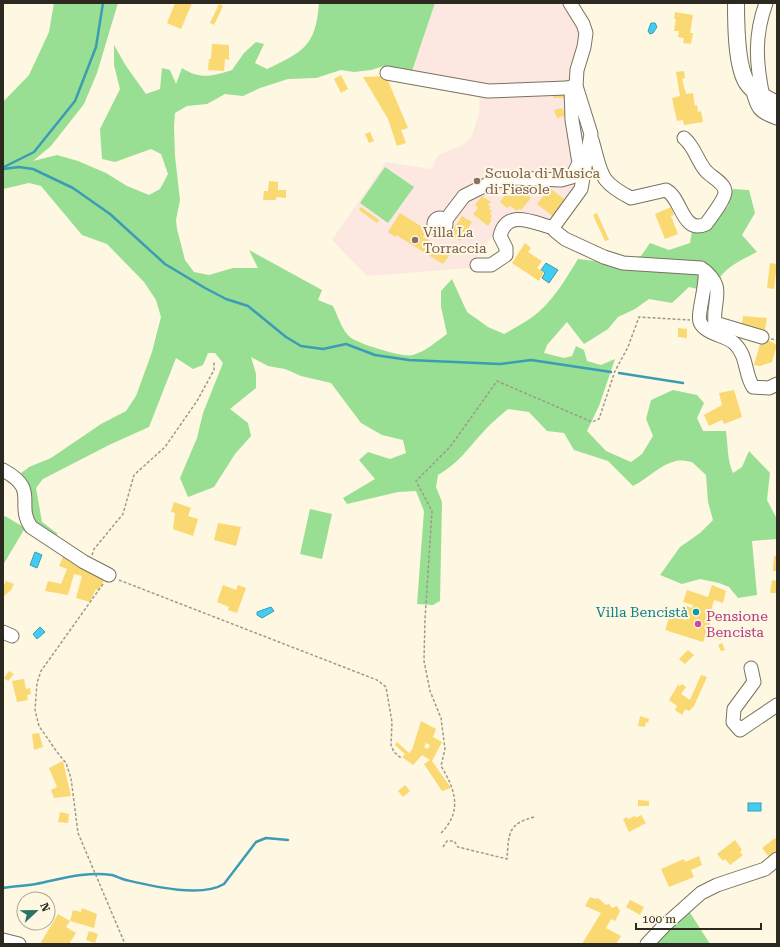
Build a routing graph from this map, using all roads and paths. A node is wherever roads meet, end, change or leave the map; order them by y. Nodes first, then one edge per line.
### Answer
1 (570, 3) edge
2 (736, 3) edge
3 (766, 3) edge
4 (387, 73) dead end
5 (573, 86) junction
6 (764, 96) edge
7 (777, 118) edge
8 (591, 134) junction
9 (684, 138) dead end
10 (445, 221) dead end
11 (554, 228) junction
12 (476, 265) dead end
13 (705, 271) junction
14 (700, 321) junction
15 (762, 336) dead end
16 (214, 362) dead end
17 (777, 384) edge
18 (3, 470) edge
19 (90, 565) junction
20 (110, 575) junction
21 (751, 668) dead end
22 (777, 705) edge
23 (401, 758) dead end
24 (534, 816) dead end
25 (440, 833) dead end
26 (443, 847) dead end
27 (777, 859) edge
28 (3, 940) edge
29 (18, 944) edge
30 (125, 944) edge
31 (647, 944) edge

1 - 5 street
2 - 6 main road
3 - 6 street
4 - 5 street
5 - 8 street
5 - 10 street
6 - 7 street
8 - 9 street
8 - 11 street
11 - 12 street
11 - 13 street
13 - 14 street
13 - 15 street
14 - 17 street
14 - 25 path
16 - 19 path
18 - 19 street
19 - 20 street
20 - 23 path
20 - 30 path
21 - 22 street
24 - 26 path
27 - 31 street
28 - 29 street

